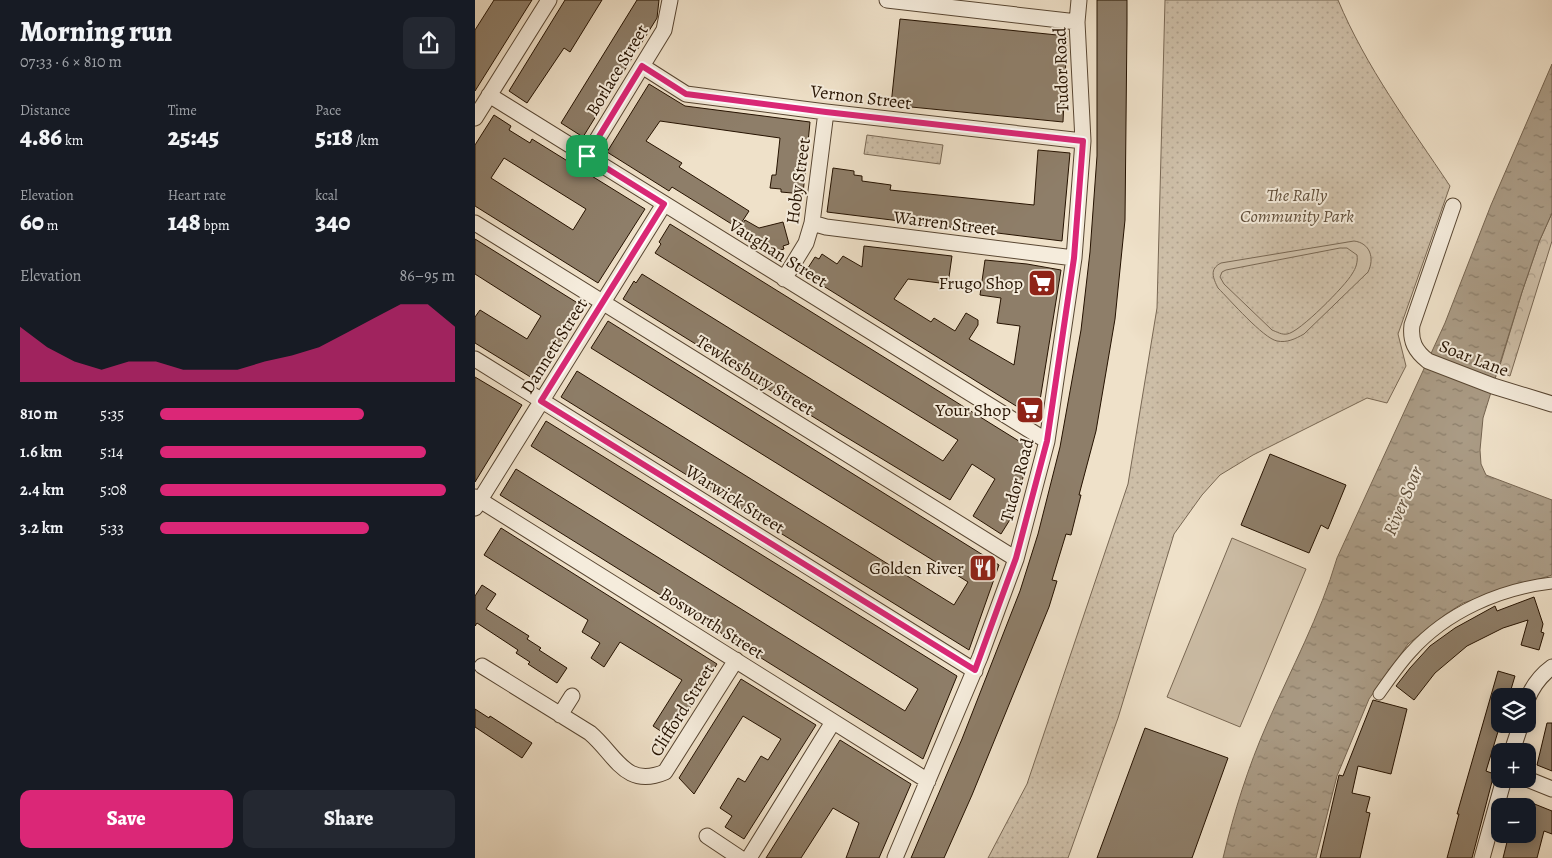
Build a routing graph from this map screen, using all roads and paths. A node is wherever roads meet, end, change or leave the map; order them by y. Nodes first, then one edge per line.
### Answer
1 (549, 0) edge
2 (670, 0) edge
3 (887, 0) edge
4 (1079, 0) edge
5 (1077, 22) junction
6 (642, 66) junction
7 (489, 95) junction
8 (826, 112) junction
9 (475, 118) edge
10 (1083, 141) junction
11 (587, 156) junction
12 (664, 204) junction
13 (1453, 206) dead end
14 (475, 223) edge
15 (812, 223) junction
16 (1074, 258) junction
17 (784, 278) junction
18 (603, 303) junction
19 (475, 360) edge
20 (541, 401) junction
21 (1552, 404) edge
22 (1047, 441) junction
23 (477, 502) edge
24 (1016, 558) junction
25 (1552, 582) edge
26 (736, 660) junction
27 (482, 666) dead end
28 (1552, 666) edge
29 (975, 670) junction
30 (1535, 688) edge
31 (1379, 694) dead end
32 (572, 696) dead end
33 (560, 715) junction
34 (833, 722) junction
35 (928, 781) junction
36 (1536, 783) edge
37 (1502, 788) edge
38 (1552, 789) edge
39 (707, 836) dead end
40 (740, 858) edge
41 (749, 858) edge
42 (895, 858) edge
43 (1482, 858) edge

1 - 7 street
2 - 6 street, Borlace Street
3 - 5 street
4 - 5 street, Tudor Road
5 - 10 street, Tudor Road
6 - 8 street, Vernon Street
6 - 11 street, Borlace Street
7 - 9 street
7 - 11 street, Vaughan Street
8 - 10 street, Vernon Street
8 - 15 street, Hoby Street
10 - 16 street, Tudor Road
11 - 12 street, Vaughan Street
12 - 17 street, Vaughan Street
12 - 18 street, Dannett Street
13 - 21 street, Soar Lane
14 - 18 street, Tewkesbury Street
15 - 16 street, Warren Street
15 - 17 street, Hoby Street
16 - 22 street, Tudor Road
17 - 22 street, Vaughan Street
18 - 20 street, Dannett Street
18 - 24 street, Tewkesbury Street
19 - 20 street, Warwick Street
20 - 23 street, Dannett Street
20 - 29 street, Warwick Street
22 - 24 street, Tudor Road
23 - 26 street, Bosworth Street
24 - 29 street, Tudor Road
25 - 31 street
26 - 33 street, Clifford Street
26 - 34 street, Bosworth Street
27 - 33 street, Clifford Street
28 - 30 street
29 - 35 street, Tudor Road
32 - 33 street
34 - 35 street, Bosworth Street
34 - 41 street
35 - 42 street, Tudor Road
36 - 38 street
37 - 43 street
39 - 40 street

